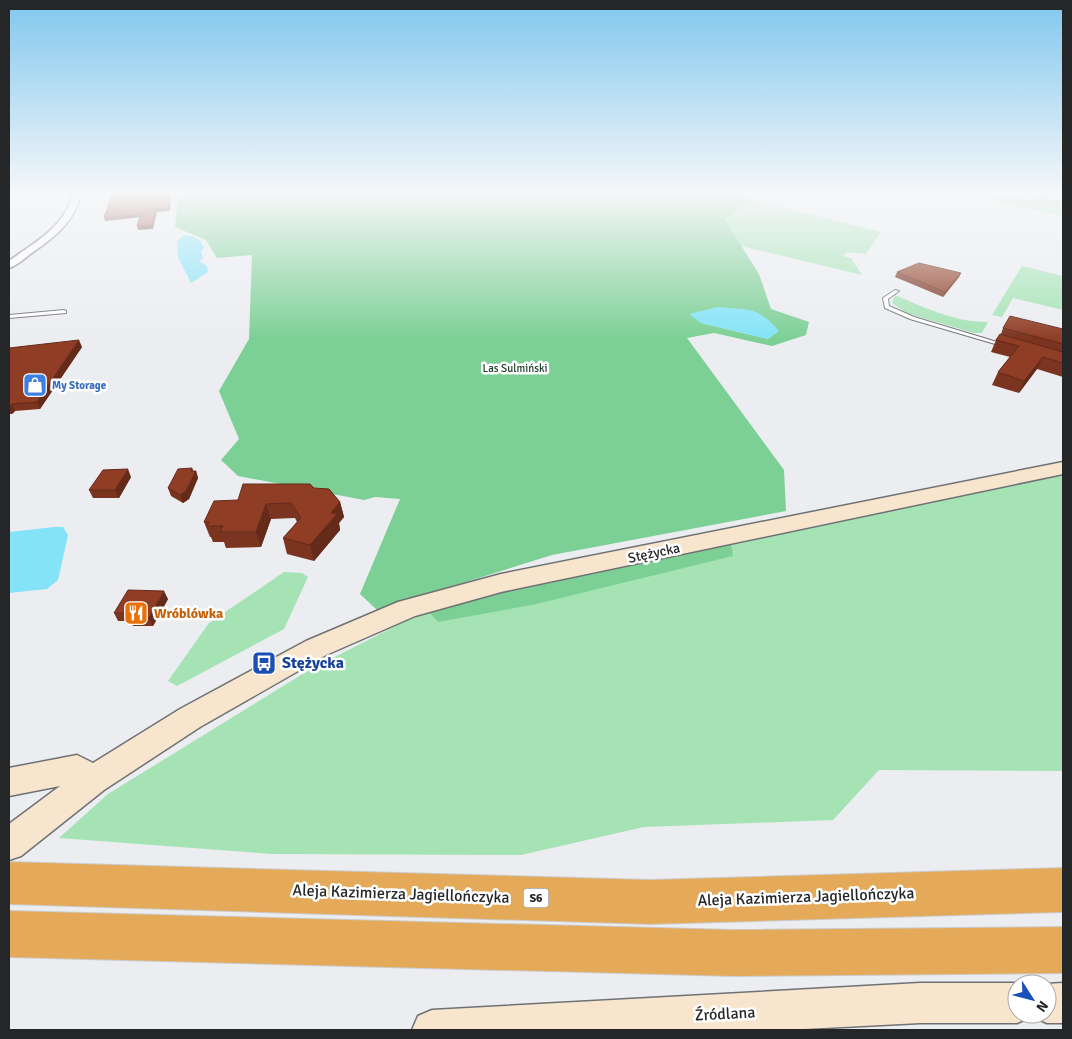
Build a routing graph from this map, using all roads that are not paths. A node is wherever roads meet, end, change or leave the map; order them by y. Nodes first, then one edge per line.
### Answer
1 (41, 241) edge
2 (9, 265) edge
3 (897, 291) dead end
4 (64, 312) dead end
5 (9, 317) edge
6 (1008, 346) edge
7 (1063, 468) edge
8 (93, 780) junction
9 (9, 782) edge
10 (9, 844) edge
11 (9, 883) edge
12 (1063, 890) edge
13 (9, 934) edge
14 (1063, 950) edge
15 (1007, 1003) edge
16 (432, 1030) edge

1 - 2 street
3 - 6 lane
4 - 5 lane
7 - 8 street, Stężycka
8 - 9 street
8 - 10 street, Stężycka
11 - 12 highway, Aleja Kazimierza Jagiellończyka / S6
13 - 14 highway
15 - 16 street, Źródlana

